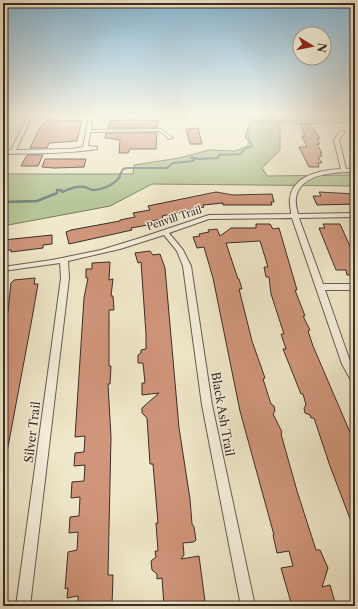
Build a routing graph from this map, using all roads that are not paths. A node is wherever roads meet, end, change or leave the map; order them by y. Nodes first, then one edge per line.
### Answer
1 (17, 144) edge
2 (86, 144) edge
3 (337, 144) edge
4 (85, 148) junction
5 (95, 148) dead end
6 (3, 152) edge
7 (13, 152) junction
8 (344, 170) junction
9 (355, 170) edge
10 (355, 215) edge
11 (295, 216) junction
12 (165, 232) junction
13 (64, 260) junction
14 (3, 269) edge
15 (355, 286) edge
16 (320, 287) junction
17 (355, 379) edge
18 (23, 606) edge
19 (248, 606) edge

1 - 7 street
2 - 4 street
3 - 8 street
4 - 5 street
4 - 7 street
6 - 7 street
8 - 9 street
8 - 11 street
10 - 11 street, Penvill Trail
11 - 12 street, Penvill Trail
11 - 16 street
12 - 13 street, Penvill Trail
12 - 19 street, Black Ash Trail
13 - 14 street, Penvill Trail
13 - 18 street, Silver Trail
15 - 16 street
16 - 17 street

